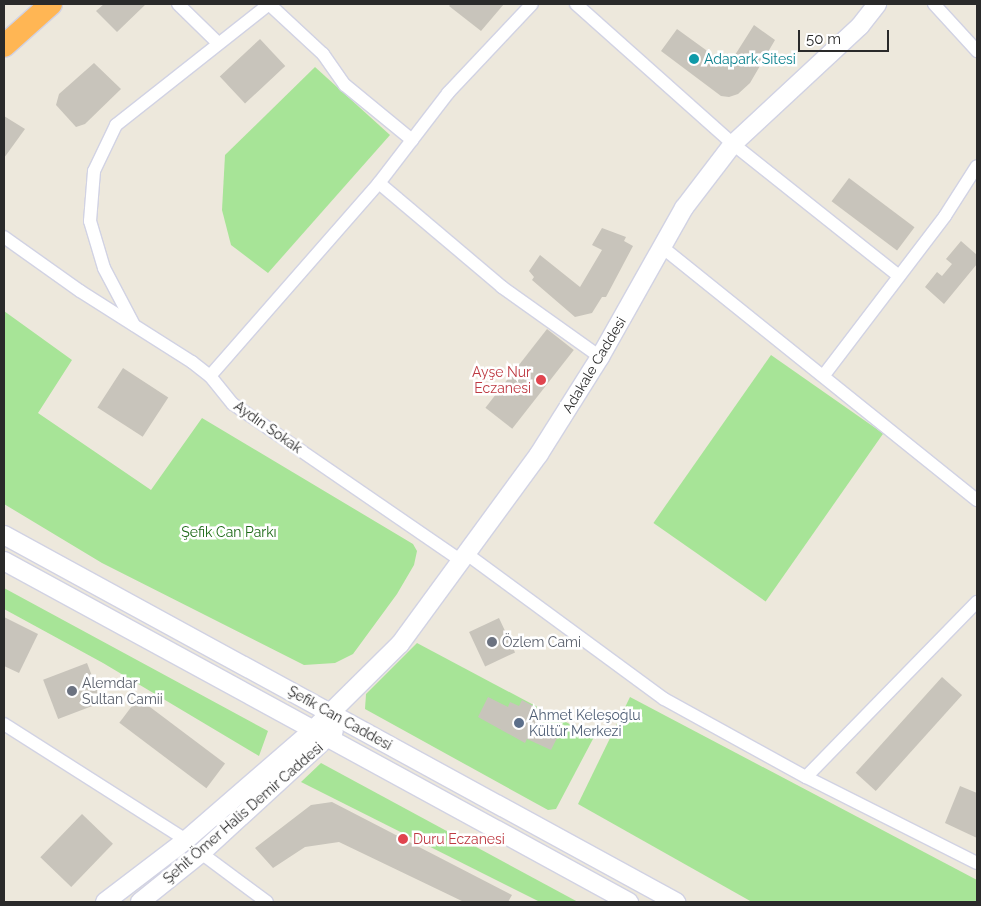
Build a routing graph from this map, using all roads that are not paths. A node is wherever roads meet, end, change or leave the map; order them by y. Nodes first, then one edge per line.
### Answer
1 (37, 4) edge
2 (51, 4) edge
3 (178, 4) edge
4 (270, 4) edge
5 (532, 4) edge
6 (576, 4) edge
7 (876, 4) edge
8 (934, 4) edge
9 (4, 35) edge
10 (218, 43) junction
11 (4, 46) edge
12 (977, 51) edge
13 (412, 140) junction
14 (733, 144) junction
15 (977, 166) edge
16 (379, 183) junction
17 (4, 238) edge
18 (662, 247) junction
19 (899, 276) junction
20 (134, 325) junction
21 (600, 356) junction
22 (824, 375) junction
23 (210, 376) junction
24 (977, 500) edge
25 (4, 535) edge
26 (465, 559) junction
27 (4, 561) edge
28 (977, 602) edge
29 (336, 716) junction
30 (4, 724) edge
31 (320, 734) junction
32 (806, 777) junction
33 (186, 840) junction
34 (200, 853) junction
35 (977, 864) edge
36 (105, 902) edge
37 (140, 902) edge
38 (267, 902) edge
39 (629, 902) edge
40 (676, 902) edge

1 - 9 highway
2 - 11 highway
3 - 10 street
4 - 10 street
4 - 13 street
5 - 13 street
6 - 14 street
7 - 14 main road, Adakale Caddesi
8 - 12 street
10 - 20 street
13 - 16 street
14 - 18 main road, Adakale Caddesi
14 - 19 street
15 - 19 street
16 - 21 street
16 - 23 street
17 - 20 street, Aydın Sokak
18 - 21 main road, Adakale Caddesi
18 - 22 street
19 - 22 street
20 - 23 street, Aydın Sokak
21 - 26 main road, Adakale Caddesi
22 - 24 street
23 - 26 street, Aydın Sokak
25 - 29 main road, Şefik Can Caddesi
26 - 29 main road, Adakale Caddesi
26 - 32 street, Aydın Sokak
27 - 31 main road, Şefik Can Caddesi
28 - 32 street
29 - 31 main road, Şehit Ömer Halis Demir Caddesi
29 - 40 main road, Şefik Can Caddesi
30 - 33 street
31 - 33 main road, Şehit Ömer Halis Demir Caddesi
31 - 34 main road, Şehit Ömer Halis Demir Caddesi
31 - 39 main road, Şefik Can Caddesi
32 - 35 street, Aydın Sokak
33 - 36 main road, Şehit Ömer Halis Demir Caddesi
34 - 37 main road, Şehit Ömer Halis Demir Caddesi
34 - 38 street

